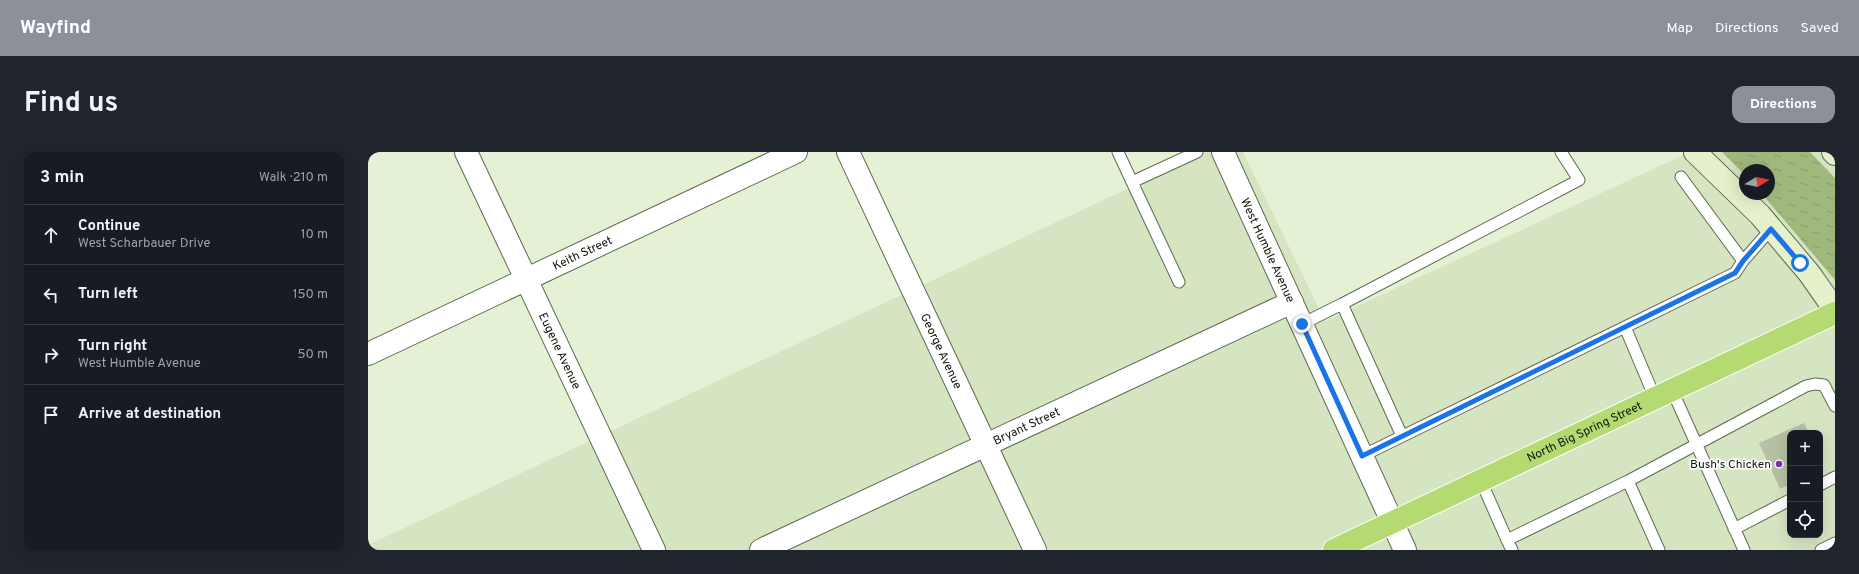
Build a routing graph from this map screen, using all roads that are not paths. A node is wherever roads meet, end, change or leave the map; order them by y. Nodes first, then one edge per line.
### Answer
1 (466, 152) edge
2 (796, 152) edge
3 (848, 152) edge
4 (1118, 152) edge
5 (1197, 152) edge
6 (1223, 152) edge
7 (1561, 152) edge
8 (1695, 152) edge
9 (1681, 177) dead end
10 (1132, 182) junction
11 (1771, 229) junction
12 (1743, 261) junction
13 (526, 280) junction
14 (1179, 282) dead end
15 (1292, 302) junction
16 (1342, 304) junction
17 (1835, 310) edge
18 (1835, 313) edge
19 (1302, 324) junction
20 (1625, 327) junction
21 (368, 354) edge
22 (1664, 394) junction
23 (1835, 406) edge
24 (1402, 436) junction
25 (986, 444) junction
26 (1696, 444) junction
27 (1362, 456) junction
28 (1835, 477) edge
29 (1481, 481) junction
30 (1628, 481) junction
31 (1823, 483) edge
32 (1787, 502) edge
33 (1393, 522) junction
34 (1734, 529) junction
35 (1360, 544) edge
36 (1835, 544) edge
37 (1509, 545) edge
38 (654, 550) edge
39 (761, 550) edge
40 (1035, 550) edge
41 (1334, 550) edge
42 (1405, 550) edge
43 (1659, 550) edge
44 (1744, 550) edge
45 (1822, 550) edge

1 - 13 street, Eugene Avenue
2 - 13 street, Keith Street
3 - 25 street, George Avenue
4 - 10 lane
5 - 10 lane
6 - 15 street, West Humble Avenue
7 - 16 lane
8 - 11 main road
9 - 12 lane
10 - 14 lane
11 - 12 lane
11 - 17 main road
12 - 20 lane
13 - 21 street, Keith Street
13 - 38 street, Eugene Avenue
15 - 19 street, West Humble Avenue
15 - 25 street, Bryant Street
16 - 19 lane
16 - 24 lane
18 - 22 highway, North Big Spring Street
19 - 27 street, West Humble Avenue
20 - 22 lane
20 - 24 lane
22 - 26 lane
22 - 29 highway, North Big Spring Street
23 - 26 lane
24 - 27 lane
25 - 39 street, Bryant Street
25 - 40 street, George Avenue
26 - 30 lane
26 - 34 lane
27 - 33 street, West Humble Avenue
28 - 31 lane
29 - 33 highway, North Big Spring Street
29 - 37 lane
30 - 37 lane
30 - 43 lane
32 - 34 lane
33 - 35 highway, North Big Spring Street
33 - 42 street, West Humble Avenue
34 - 44 lane
35 - 41 highway, North Big Spring Street
36 - 45 lane

